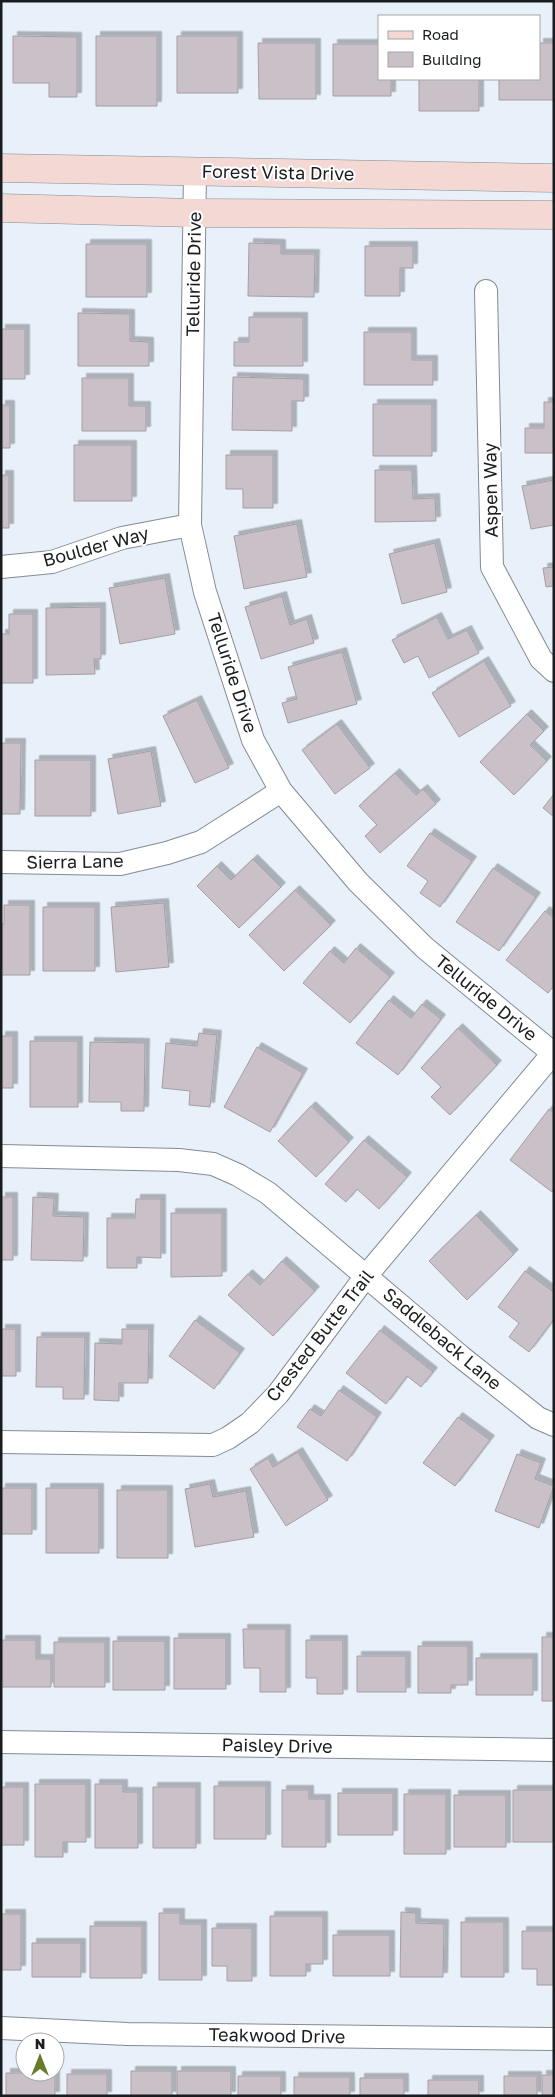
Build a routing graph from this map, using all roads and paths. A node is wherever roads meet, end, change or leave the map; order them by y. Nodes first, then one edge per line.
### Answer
1 (1, 168) edge
2 (195, 171) junction
3 (554, 178) edge
4 (1, 208) edge
5 (194, 213) junction
6 (554, 216) edge
7 (486, 291) dead end
8 (190, 525) junction
9 (1, 567) edge
10 (549, 661) edge
11 (281, 791) junction
12 (1, 862) edge
13 (553, 1053) edge
14 (1, 1156) edge
15 (366, 1276) junction
16 (554, 1425) edge
17 (1, 1442) edge
18 (1, 1742) edge
19 (554, 1750) edge
20 (1, 2028) edge
21 (554, 2039) edge

1 - 2 main road, Forest Vista Drive
2 - 3 main road, Forest Vista Drive
2 - 5 street, Telluride Drive
4 - 5 main road
5 - 6 main road
5 - 8 street, Telluride Drive
7 - 10 street, Aspen Way
8 - 9 street, Boulder Way
8 - 11 street, Telluride Drive
11 - 12 street, Sierra Lane
11 - 13 street, Telluride Drive
13 - 15 street, Crested Butte Trail
14 - 15 street, Saddleback Lane
15 - 16 street, Saddleback Lane
15 - 17 street, Crested Butte Trail
18 - 19 street, Paisley Drive
20 - 21 street, Teakwood Drive

